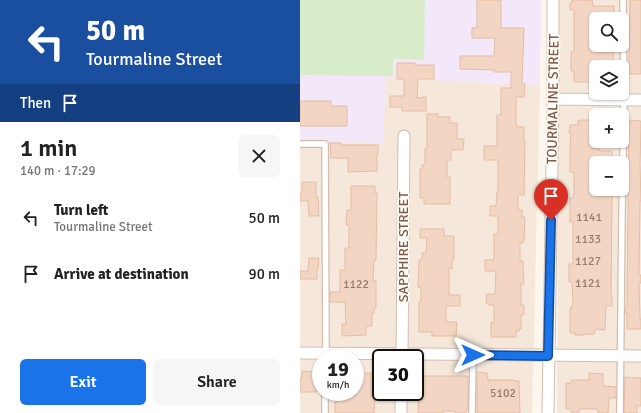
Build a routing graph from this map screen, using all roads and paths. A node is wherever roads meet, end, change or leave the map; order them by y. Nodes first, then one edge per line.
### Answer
1 (554, 0) edge
2 (623, 0) edge
3 (624, 60) edge
4 (553, 99) junction
5 (589, 100) edge
6 (624, 100) edge
7 (629, 100) edge
8 (641, 100) edge
9 (404, 136) dead end
10 (300, 144) edge
11 (326, 349) edge
12 (402, 349) edge
13 (300, 353) edge
14 (312, 354) edge
15 (473, 355) junction
16 (424, 356) edge
17 (548, 356) junction
18 (621, 356) junction
19 (641, 356) edge
20 (325, 401) edge
21 (401, 401) edge
22 (325, 413) edge
23 (400, 413) edge
24 (472, 413) edge
25 (548, 413) edge
26 (620, 413) edge

1 - 4 street, TOURMALINE STREET
2 - 3 lane
4 - 5 street
4 - 17 street, TOURMALINE STREET
6 - 18 lane
7 - 8 street
9 - 12 street, SAPPHIRE STREET
10 - 11 lane
13 - 14 street
15 - 16 street
15 - 17 street
15 - 24 lane
17 - 18 street
17 - 25 street, TOURMALINE STREET
18 - 19 street
18 - 26 lane
20 - 22 lane
21 - 23 street

